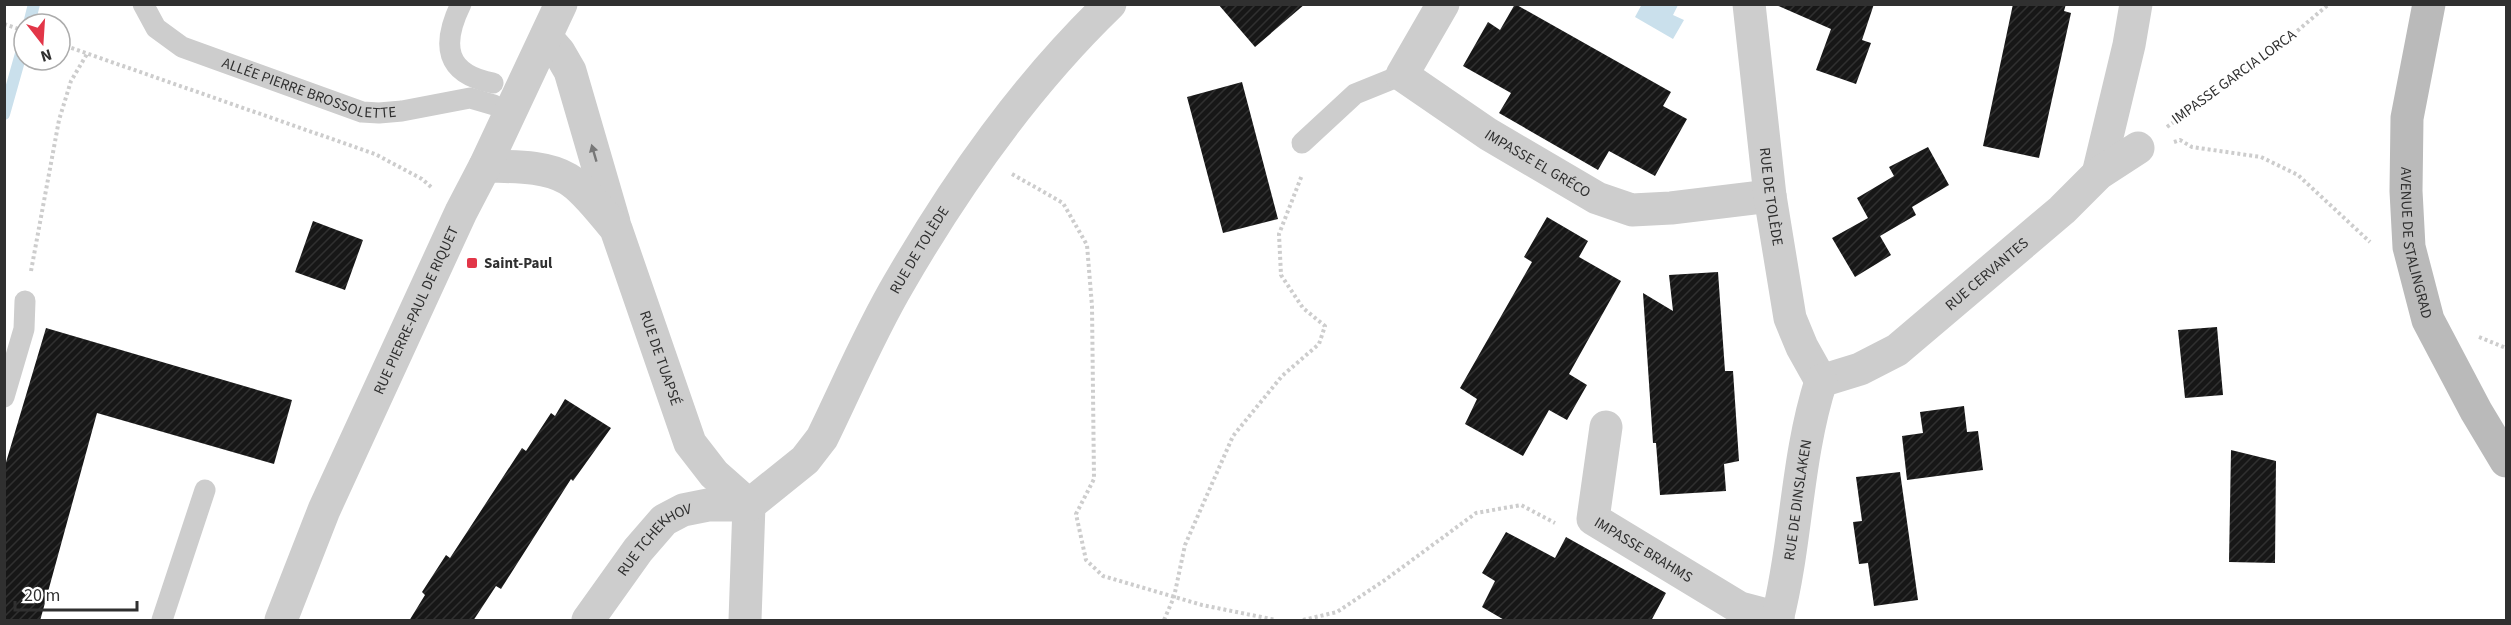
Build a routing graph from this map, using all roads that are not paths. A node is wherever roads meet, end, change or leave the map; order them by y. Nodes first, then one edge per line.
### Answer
1 (143, 4) edge
2 (460, 4) edge
3 (561, 4) edge
4 (1110, 4) edge
5 (1443, 4) edge
6 (1749, 4) edge
7 (2136, 4) edge
8 (2429, 4) edge
9 (546, 37) junction
10 (1402, 75) junction
11 (493, 83) dead end
12 (494, 105) dead end
13 (1302, 143) road end
14 (2138, 148) road end
15 (486, 166) junction
16 (2098, 174) junction
17 (1770, 196) junction
18 (616, 229) junction
19 (25, 302) road end
20 (1821, 381) junction
21 (4, 397) edge
22 (1606, 427) dead end
23 (2506, 461) edge
24 (205, 490) dead end
25 (749, 505) junction
26 (1777, 619) edge
27 (162, 621) edge
28 (281, 621) edge
29 (588, 621) edge
30 (745, 621) edge

1 - 12 lane, ALLÉE PIERRE BROSSOLETTE
2 - 11 lane
3 - 9 street, RUE PIERRE-PAUL DE RIQUET
4 - 25 street, RUE DE TOLÈDE
5 - 10 street
6 - 17 street, RUE DE TOLÈDE
7 - 16 street
8 - 23 main road, AVENUE DE STALINGRAD
9 - 15 street, RUE PIERRE-PAUL DE RIQUET
18 -> 9 street
10 - 13 lane
10 - 17 street, IMPASSE EL GRÉCO
14 - 16 street, RUE CERVANTES
15 - 18 street, RUE DE TUAPSÉ
15 - 28 street, RUE PIERRE-PAUL DE RIQUET
16 - 20 street, RUE CERVANTES
17 - 20 street, RUE DE TOLÈDE
18 - 25 street, RUE DE TUAPSÉ
19 - 21 lane
20 - 26 street, RUE DE DINSLAKEN
22 - 26 street, IMPASSE BRAHMS
24 - 27 lane
25 - 29 street, RUE TCHEKHOV
25 - 30 street

